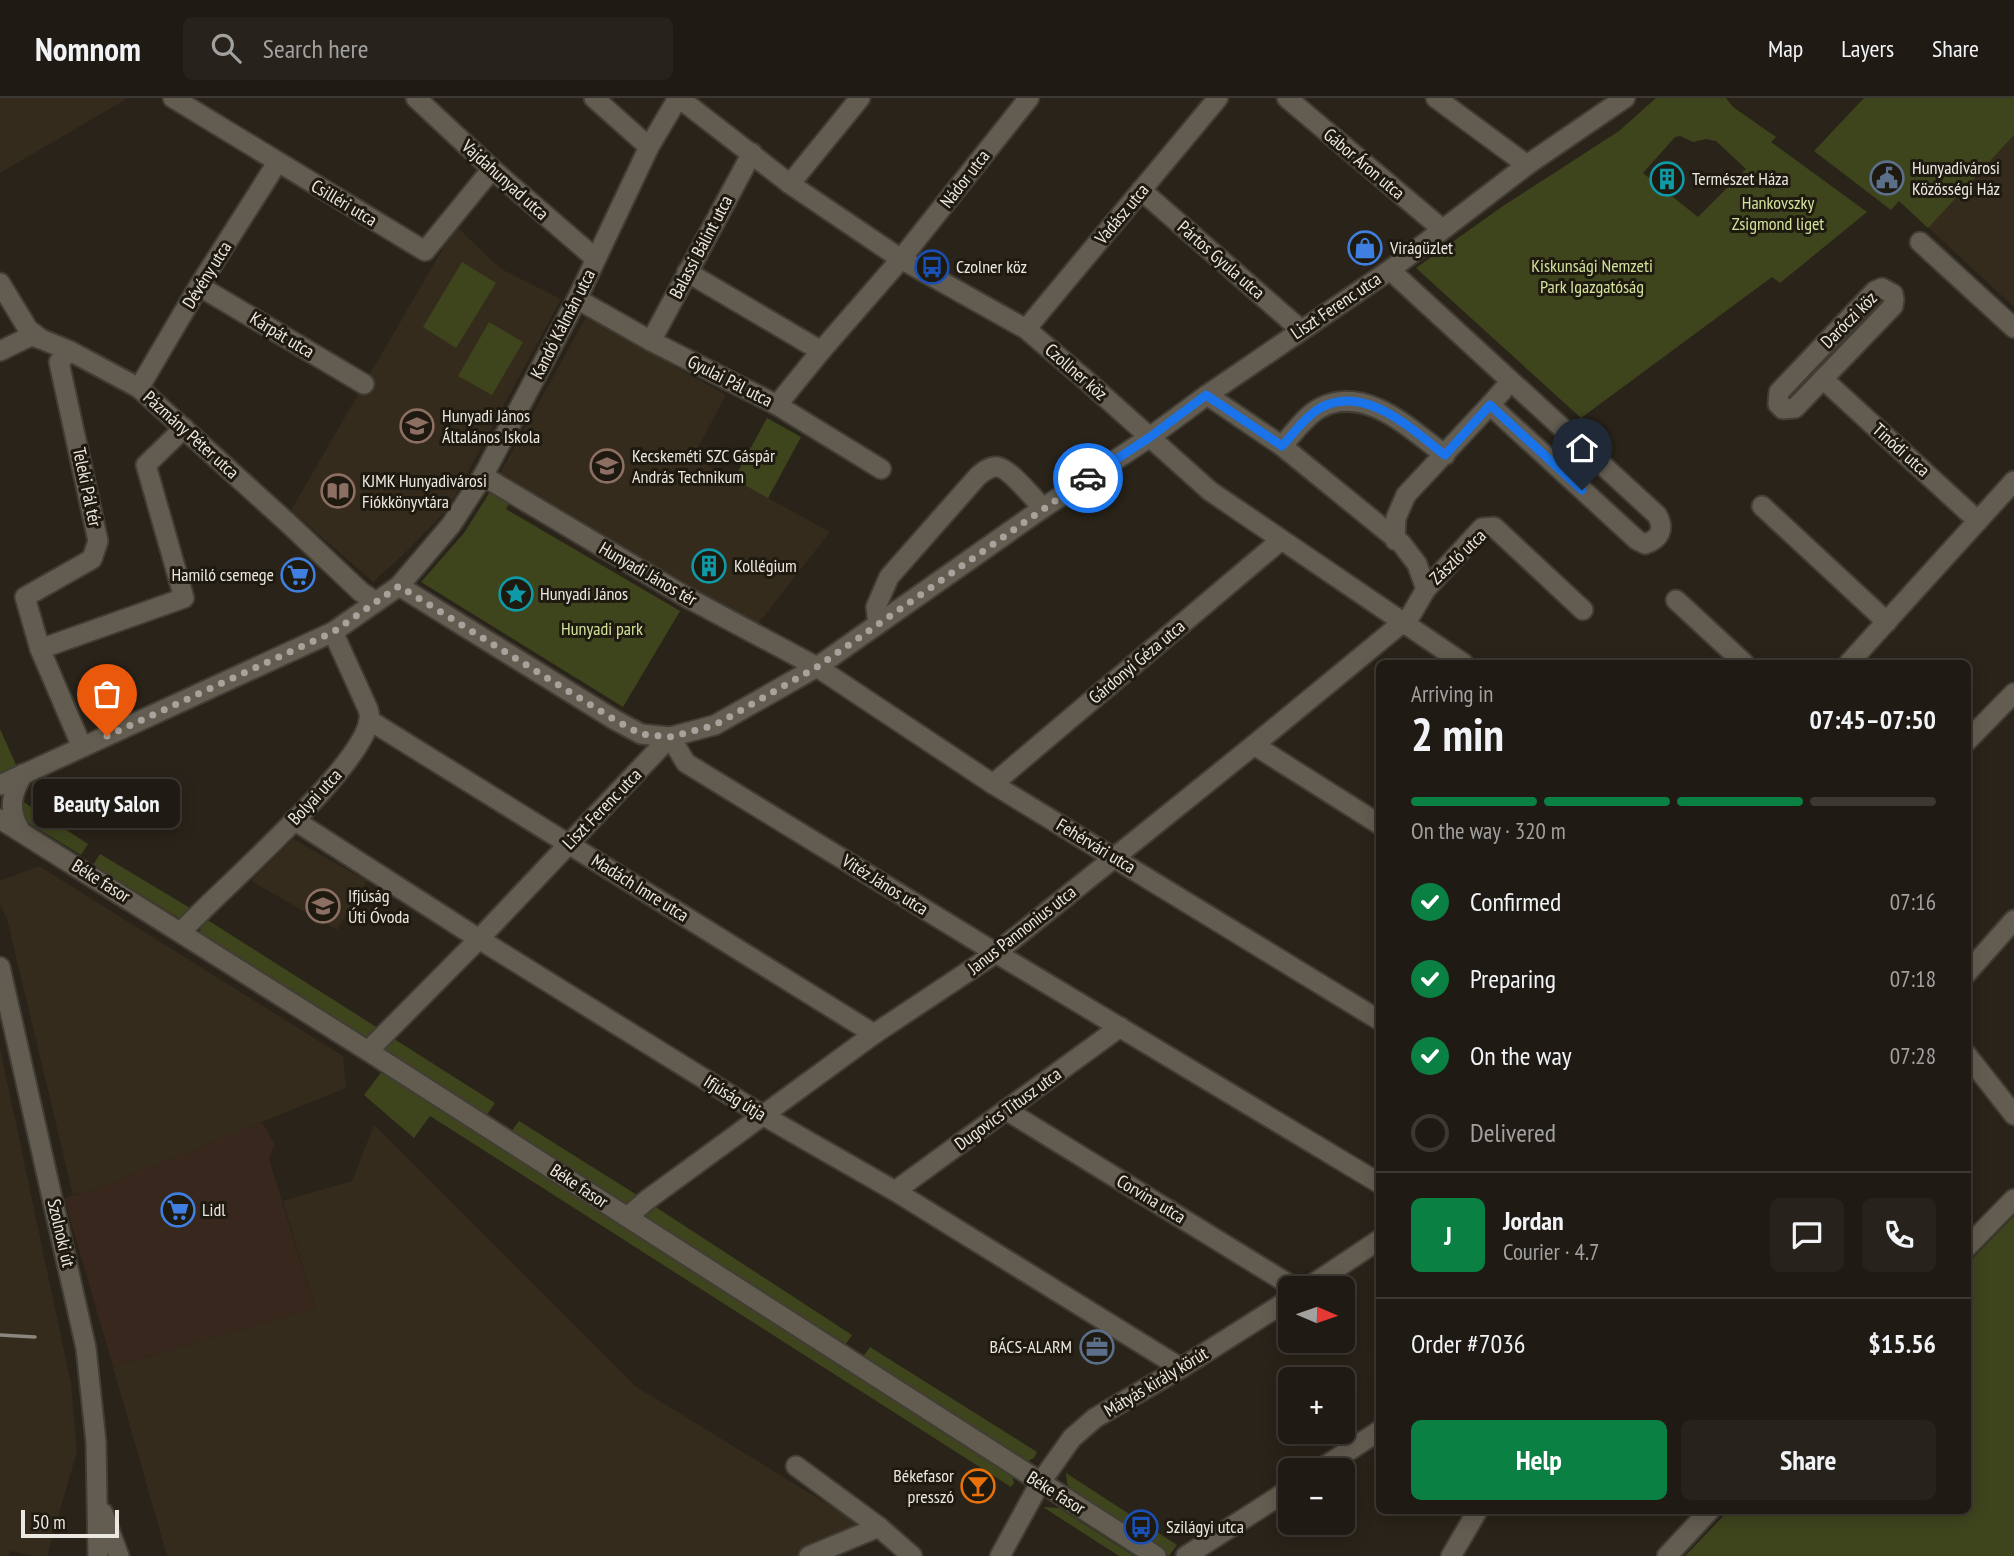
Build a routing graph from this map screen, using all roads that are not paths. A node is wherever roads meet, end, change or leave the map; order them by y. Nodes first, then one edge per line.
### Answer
1 (173, 98) edge
2 (416, 98) edge
3 (594, 98) edge
4 (678, 98) edge
5 (860, 98) edge
6 (1029, 98) edge
7 (1218, 98) edge
8 (1287, 98) edge
9 (1436, 98) edge
10 (1625, 98) edge
11 (649, 147) junction
12 (752, 153) junction
13 (277, 163) junction
14 (1527, 165) junction
15 (492, 169) junction
16 (790, 184) junction
17 (1141, 190) junction
18 (1442, 229) junction
19 (1920, 242) dead end
20 (901, 259) junction
21 (596, 260) junction
22 (1390, 270) junction
23 (687, 272) junction
24 (0, 283) edge
25 (199, 286) junction
26 (577, 299) junction
27 (2014, 328) edge
28 (1026, 329) junction
29 (1301, 330) junction
30 (41, 339) junction
31 (651, 341) junction
32 (0, 351) edge
33 (70, 351) junction
34 (821, 351) junction
35 (1823, 379) junction
36 (1511, 381) junction
37 (364, 384) dead end
38 (139, 388) junction
39 (1206, 395) junction
40 (777, 405) junction
41 (1485, 411) junction
42 (184, 428) junction
43 (1150, 437) junction
44 (1282, 446) junction
45 (1445, 455) junction
46 (881, 468) dead end
47 (483, 476) junction
48 (2014, 481) edge
49 (1762, 506) dead end
50 (1043, 508) junction
51 (1978, 521) junction
52 (1281, 540) junction
53 (1395, 540) junction
54 (399, 586) junction
55 (1426, 589) junction
56 (1676, 600) dead end
57 (376, 602) junction
58 (1583, 610) dead end
59 (1887, 622) junction
60 (878, 624) junction
61 (1404, 624) junction
62 (333, 632) junction
63 (40, 649) junction
64 (1458, 660) edge
65 (1741, 660) edge
66 (1852, 660) edge
67 (817, 667) junction
68 (2014, 693) edge
69 (369, 720) junction
70 (670, 737) junction
71 (1971, 737) edge
72 (1254, 746) junction
73 (82, 747) junction
74 (23, 774) junction
75 (993, 784) junction
76 (0, 785) edge
77 (0, 819) edge
78 (294, 820) junction
79 (1376, 822) edge
80 (20, 830) junction
81 (569, 843) junction
82 (1115, 857) junction
83 (2014, 920) edge
84 (181, 932) junction
85 (479, 939) junction
86 (996, 953) junction
87 (0, 967) edge
88 (1971, 968) edge
89 (1376, 1018) edge
90 (1119, 1027) junction
91 (874, 1034) junction
92 (368, 1051) junction
93 (1971, 1060) edge
94 (1006, 1110) junction
95 (2014, 1115) edge
96 (764, 1116) junction
97 (1376, 1181) edge
98 (895, 1191) junction
99 (2014, 1199) edge
100 (627, 1217) junction
101 (1376, 1242) edge
102 (1971, 1243) edge
103 (1325, 1276) edge
104 (1278, 1278) edge
105 (1278, 1307) edge
106 (1181, 1368) junction
107 (1376, 1433) edge
108 (1337, 1458) edge
109 (796, 1466) dead end
110 (1040, 1483) junction
111 (1278, 1497) edge
112 (98, 1502) junction
113 (1476, 1514) edge
114 (1706, 1514) edge
115 (879, 1527) junction
116 (905, 1554) edge
117 (98, 1556) edge
118 (119, 1556) edge
119 (808, 1556) edge
120 (1000, 1556) edge
121 (1156, 1556) edge
122 (1186, 1556) edge
123 (1451, 1556) edge
124 (1667, 1556) edge

1 - 13 street, Csilléri utca
2 - 15 street, Vajdahunyad utca
3 - 11 street
4 - 11 street, Kandó Kálmán utca
4 - 12 street, Czollner köz
5 - 16 street
6 - 20 street, Nádor utca
7 - 17 street, Vadász utca
8 - 18 street, Gábor Áron utca
9 - 14 street
10 - 14 street, Liszt Ferenc utca
11 - 21 street, Kandó Kálmán utca
12 - 16 street, Czollner köz
12 - 23 street, Balassi Bálint utca
13 - 15 street, Csilléri utca
13 - 25 street, Dévény utca
14 - 18 street, Liszt Ferenc utca
15 - 21 street, Vajdahunyad utca
16 - 20 street, Czollner köz
17 - 28 street, Vadász utca
17 - 29 street, Pártos Gyula utca
18 - 22 street, Liszt Ferenc utca
19 - 27 street
20 - 28 street, Czollner köz
20 - 34 street, Nádor utca
21 - 26 street, Kandó Kálmán utca
22 - 29 street, Liszt Ferenc utca
22 - 36 street
23 - 31 street, Balassi Bálint utca
23 - 34 street
24 - 30 street, Pázmány Péter utca
25 - 37 street, Kárpát utca
25 - 38 street, Dévény utca
26 - 31 street, Gyulai Pál utca
26 - 47 street, Kandó Kálmán utca
28 - 43 street, Czollner köz
29 - 39 street, Liszt Ferenc utca
30 - 32 street
30 - 33 street, Pázmány Péter utca
31 - 40 street, Gyulai Pál utca
33 - 38 street, Pázmány Péter utca
33 - 63 street, Teleki Pál tér
34 - 40 street, Nádor utca
35 - 35 street, Daróczi köz
35 - 51 street, Tinódi utca
36 - 41 street
36 - 41 street
38 - 42 street, Pázmány Péter utca
39 - 43 street, Liszt Ferenc utca
39 - 44 street
40 - 46 street, Gyulai Pál utca
41 - 45 street
42 - 57 street, Pázmány Péter utca
42 - 63 street
43 - 50 street, Liszt Ferenc utca
43 - 52 street, Czollner köz
44 - 45 street
44 - 53 street
45 - 53 street
47 - 54 street, Kandó Kálmán utca
47 - 67 street, Hunyadi János tér
48 - 51 street
49 - 59 street
50 - 60 street, Liszt Ferenc utca
50 - 60 street
51 - 59 street
52 - 61 street, Czollner köz
52 - 75 street, Gárdonyi Géza utca
53 - 55 street
54 - 57 street, Kandó Kálmán utca
54 - 70 street
55 - 58 street, Zászló utca
55 - 61 street, Zászló utca
56 - 65 street
57 - 62 street, Kandó Kálmán utca
59 - 66 street
60 - 67 street, Liszt Ferenc utca
61 - 64 street, Czollner köz
61 - 72 street, Janus Pannonius utca
62 - 69 street
62 - 73 street, Kandó Kálmán utca
63 - 73 street, Teleki Pál tér
67 - 70 street, Liszt Ferenc utca
67 - 75 street, Fehérvári utca
68 - 71 street
69 - 78 street, Bolyai utca
69 - 81 street, Madách Imre utca
70 - 81 street, Liszt Ferenc utca
70 - 86 street, Vitéz János utca
72 - 79 street
72 - 82 street, Janus Pannonius utca
73 - 74 street, Kandó Kálmán utca
74 - 76 street, Kandó Kálmán utca
74 - 80 street
75 - 82 street, Fehérvári utca
77 - 80 street, Béke fasor
78 - 84 street, Bolyai utca
78 - 85 street, Ifjúság útja
80 - 84 street, Béke fasor
81 - 85 street, Liszt Ferenc utca
81 - 91 street, Madách Imre utca
82 - 86 street, Janus Pannonius utca
82 - 89 street, Fehérvári utca
83 - 88 street
84 - 92 street, Béke fasor
85 - 92 street, Liszt Ferenc utca
85 - 96 street, Ifjúság útja
86 - 90 street, Vitéz János utca
86 - 91 street, Janus Pannonius utca
87 - 112 street, Szolnoki út
90 - 94 street, Dugovics Titusz utca
90 - 97 street, Vitéz János utca
91 - 96 street, Janus Pannonius utca
92 - 100 street, Béke fasor
93 - 95 street
94 - 98 street, Dugovics Titusz utca
94 - 104 street, Corvina utca
96 - 98 street, Ifjúság útja
96 - 100 street, Janus Pannonius utca
98 - 106 street, Ifjúság útja
99 - 102 street
100 - 110 street, Béke fasor
101 - 103 street
105 - 106 street, Mátyás király körút
106 - 110 street, Mátyás király körút
107 - 108 street
109 - 115 street
110 - 120 street, Mátyás király körút
110 - 121 street, Béke fasor
111 - 122 street
112 - 117 street, Szolnoki út
112 - 118 street
113 - 123 street
114 - 124 street
115 - 116 street
115 - 119 street

